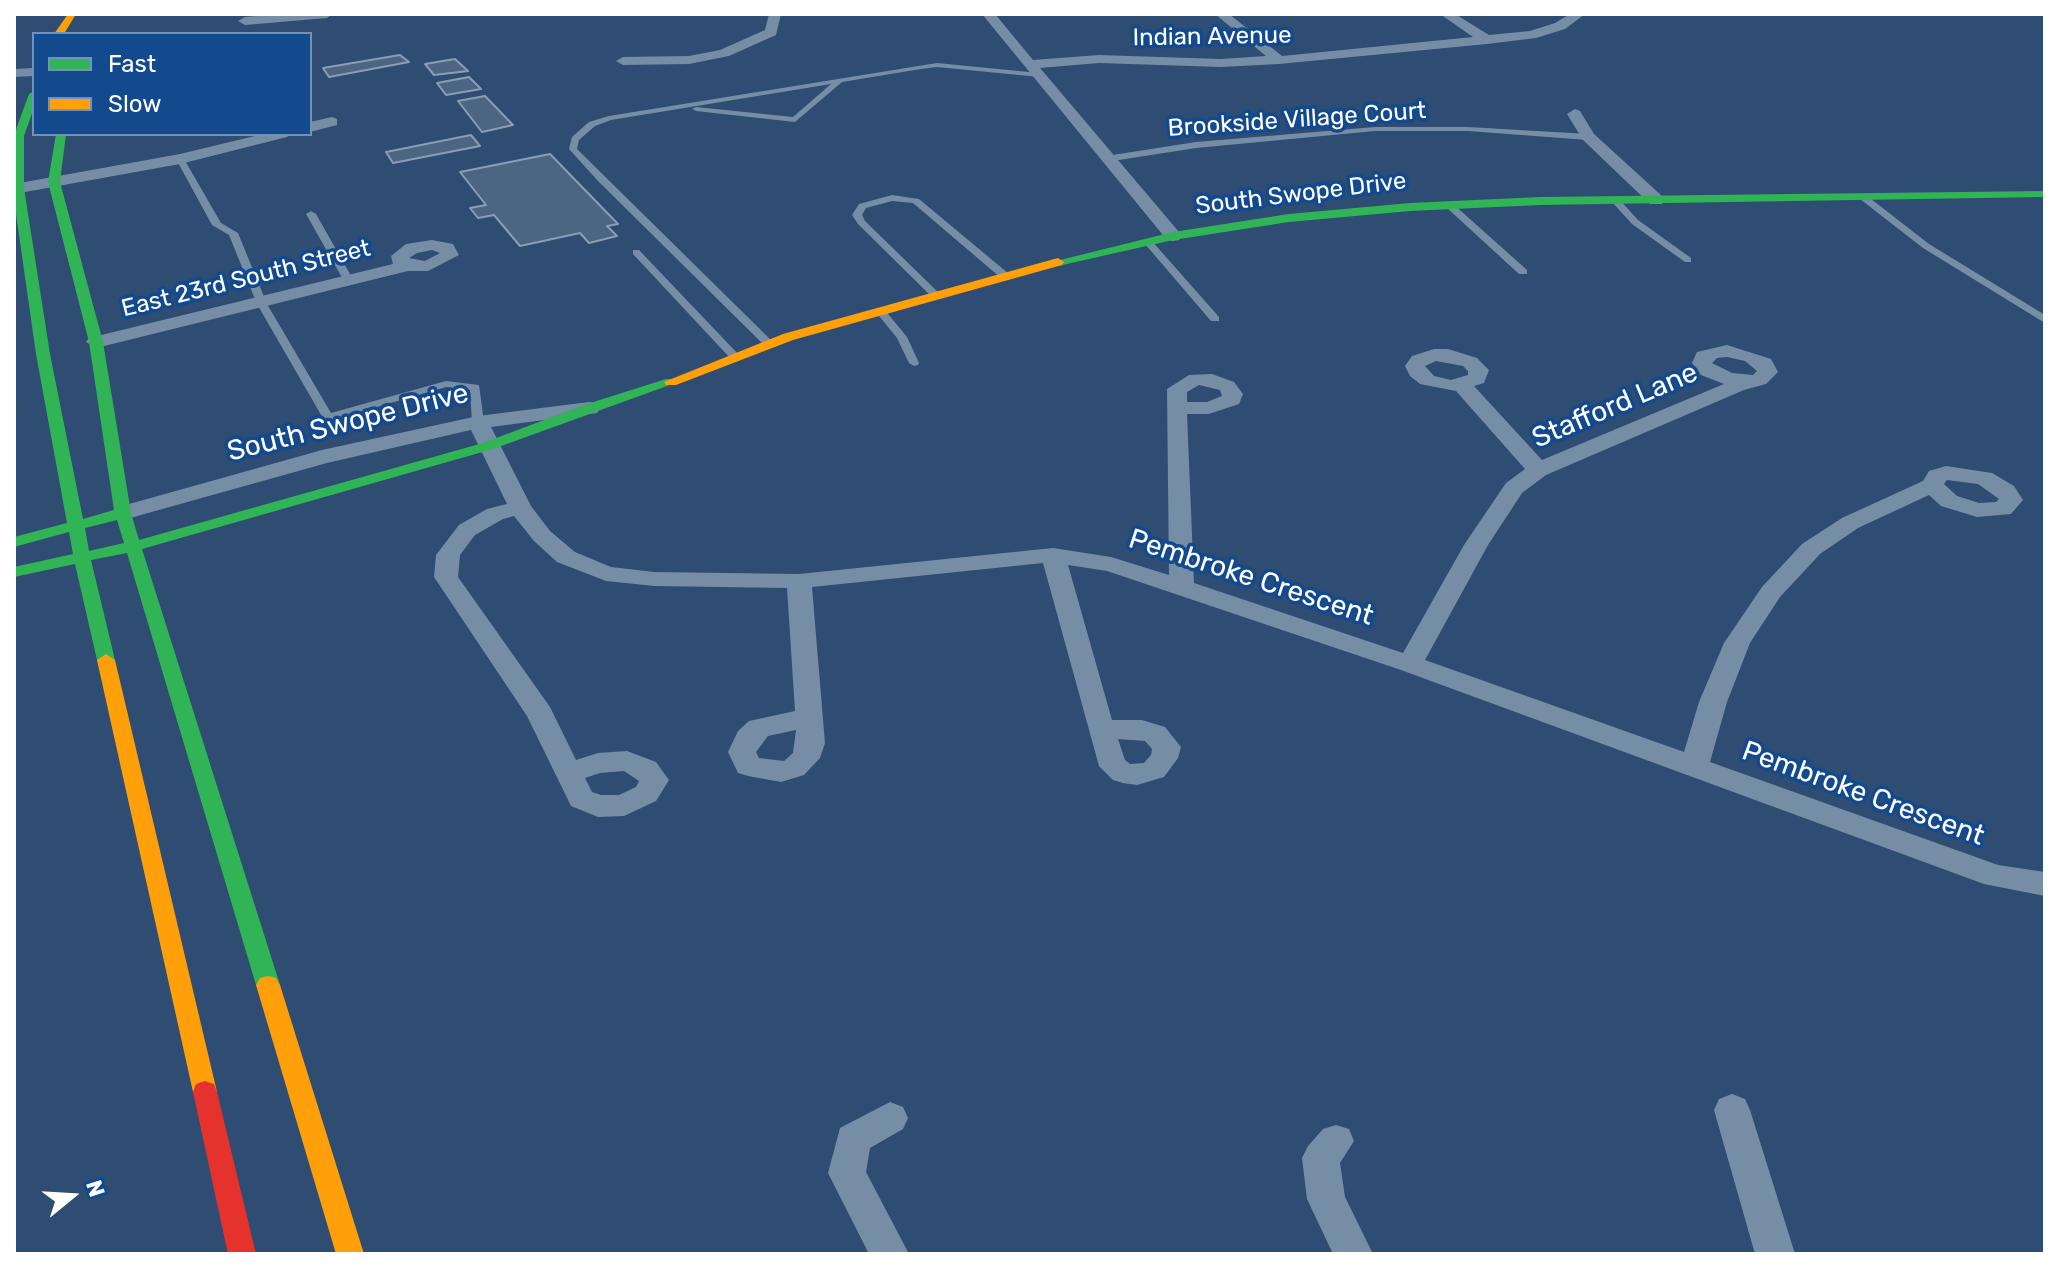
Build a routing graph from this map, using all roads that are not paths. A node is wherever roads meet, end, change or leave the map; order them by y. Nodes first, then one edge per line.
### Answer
1 (327, 14) edge
2 (775, 14) edge
3 (988, 14) edge
4 (1221, 14) edge
5 (1446, 14) edge
6 (1579, 14) edge
7 (82, 18) edge
8 (244, 23) edge
9 (62, 32) edge
10 (1487, 40) junction
11 (1279, 60) junction
12 (623, 61) dead end
13 (1035, 70) junction
14 (839, 81) junction
15 (32, 100) edge
16 (679, 107) junction
17 (1575, 114) dead end
18 (332, 122) dead end
19 (312, 127) edge
20 (61, 136) edge
21 (274, 136) edge
22 (1588, 137) junction
23 (180, 159) junction
24 (1106, 159) junction
25 (54, 182) junction
26 (16, 188) edge
27 (2045, 194) edge
28 (1863, 197) junction
29 (1615, 200) junction
30 (1656, 200) junction
31 (1449, 205) junction
32 (311, 214) dead end
33 (1173, 236) junction
34 (1148, 242) junction
35 (636, 252) dead end
36 (1688, 260) dead end
37 (408, 266) dead end
38 (1523, 272) dead end
39 (1005, 276) junction
40 (349, 281) junction
41 (936, 295) junction
42 (262, 304) junction
43 (880, 311) junction
44 (1215, 319) dead end
45 (2045, 320) edge
46 (96, 342) junction
47 (769, 344) junction
48 (735, 357) junction
49 (914, 363) dead end
50 (1756, 381) dead end
51 (1462, 385) dead end
52 (589, 408) joint
53 (1176, 408) dead end
54 (483, 434) junction
55 (1538, 470) junction
56 (1932, 485) dead end
57 (520, 508) junction
58 (123, 513) junction
59 (75, 525) junction
60 (14, 542) edge
61 (135, 546) junction
62 (1053, 555) junction
63 (82, 557) junction
64 (14, 572) edge
65 (799, 581) junction
66 (1182, 587) junction
67 (1410, 664) junction
68 (809, 718) dead end
69 (1101, 729) dead end
70 (1694, 766) junction
71 (568, 773) dead end
72 (2045, 884) edge
73 (1732, 1110) dead end
74 (890, 1118) dead end
75 (1336, 1141) dead end
76 (242, 1254) edge
77 (350, 1254) edge
78 (889, 1254) edge
79 (1353, 1254) edge
80 (1775, 1254) edge

1 - 8 street
2 - 12 street
3 - 13 street
4 - 11 street
5 - 10 street
6 - 10 street, Indian Avenue
7 - 9 main road
10 - 11 street, Indian Avenue
11 - 13 street, Indian Avenue
13 - 14 lane
13 - 24 street
14 - 16 lane
14 - 16 lane
15 - 26 main road
16 - 47 lane
17 - 22 street
18 - 19 street
20 - 25 main road
21 - 23 street
22 - 24 lane, Brookside Village Court
22 - 30 street
23 - 25 street
23 - 42 lane
24 - 33 street
25 - 26 street
25 - 46 main road
26 - 59 main road
27 - 28 main road, South Swope Drive
28 - 30 main road, South Swope Drive
28 - 45 lane
29 - 30 main road, South Swope Drive
29 - 31 main road, South Swope Drive
29 - 36 lane
31 - 33 main road, South Swope Drive
31 - 38 lane
32 - 40 lane
33 - 34 main road, South Swope Drive
34 - 39 main road, South Swope Drive
34 - 44 lane
35 - 48 lane
37 - 40 street, East 23rd South Street
39 - 41 main road, South Swope Drive
39 - 41 lane
40 - 42 street, East 23rd South Street
41 - 43 main road, South Swope Drive
42 - 46 street, East 23rd South Street
42 - 54 lane
43 - 47 main road, South Swope Drive
43 - 49 lane
46 - 58 main road
47 - 48 main road, South Swope Drive
48 - 52 main road, South Swope Drive
50 - 55 street, Stafford Lane
51 - 55 street
52 - 54 street, South Swope Drive
53 - 66 street
54 - 57 street, Pembroke Crescent
54 - 58 street, South Swope Drive
54 - 61 main road, South Swope Drive
55 - 67 street, Stafford Lane
56 - 70 street
57 - 65 street, Pembroke Crescent
57 - 71 street
58 - 59 main road
58 - 61 main road
59 - 60 main road
59 - 63 main road
61 - 63 main road, South Swope Drive
61 - 77 main road
62 - 65 street, Pembroke Crescent
62 - 66 street, Pembroke Crescent
62 - 69 street
63 - 64 main road, South Swope Drive
63 - 76 main road
65 - 68 street
66 - 67 street, Pembroke Crescent
67 - 70 street, Pembroke Crescent
70 - 72 street, Pembroke Crescent
73 - 80 street
74 - 78 street
75 - 79 street

